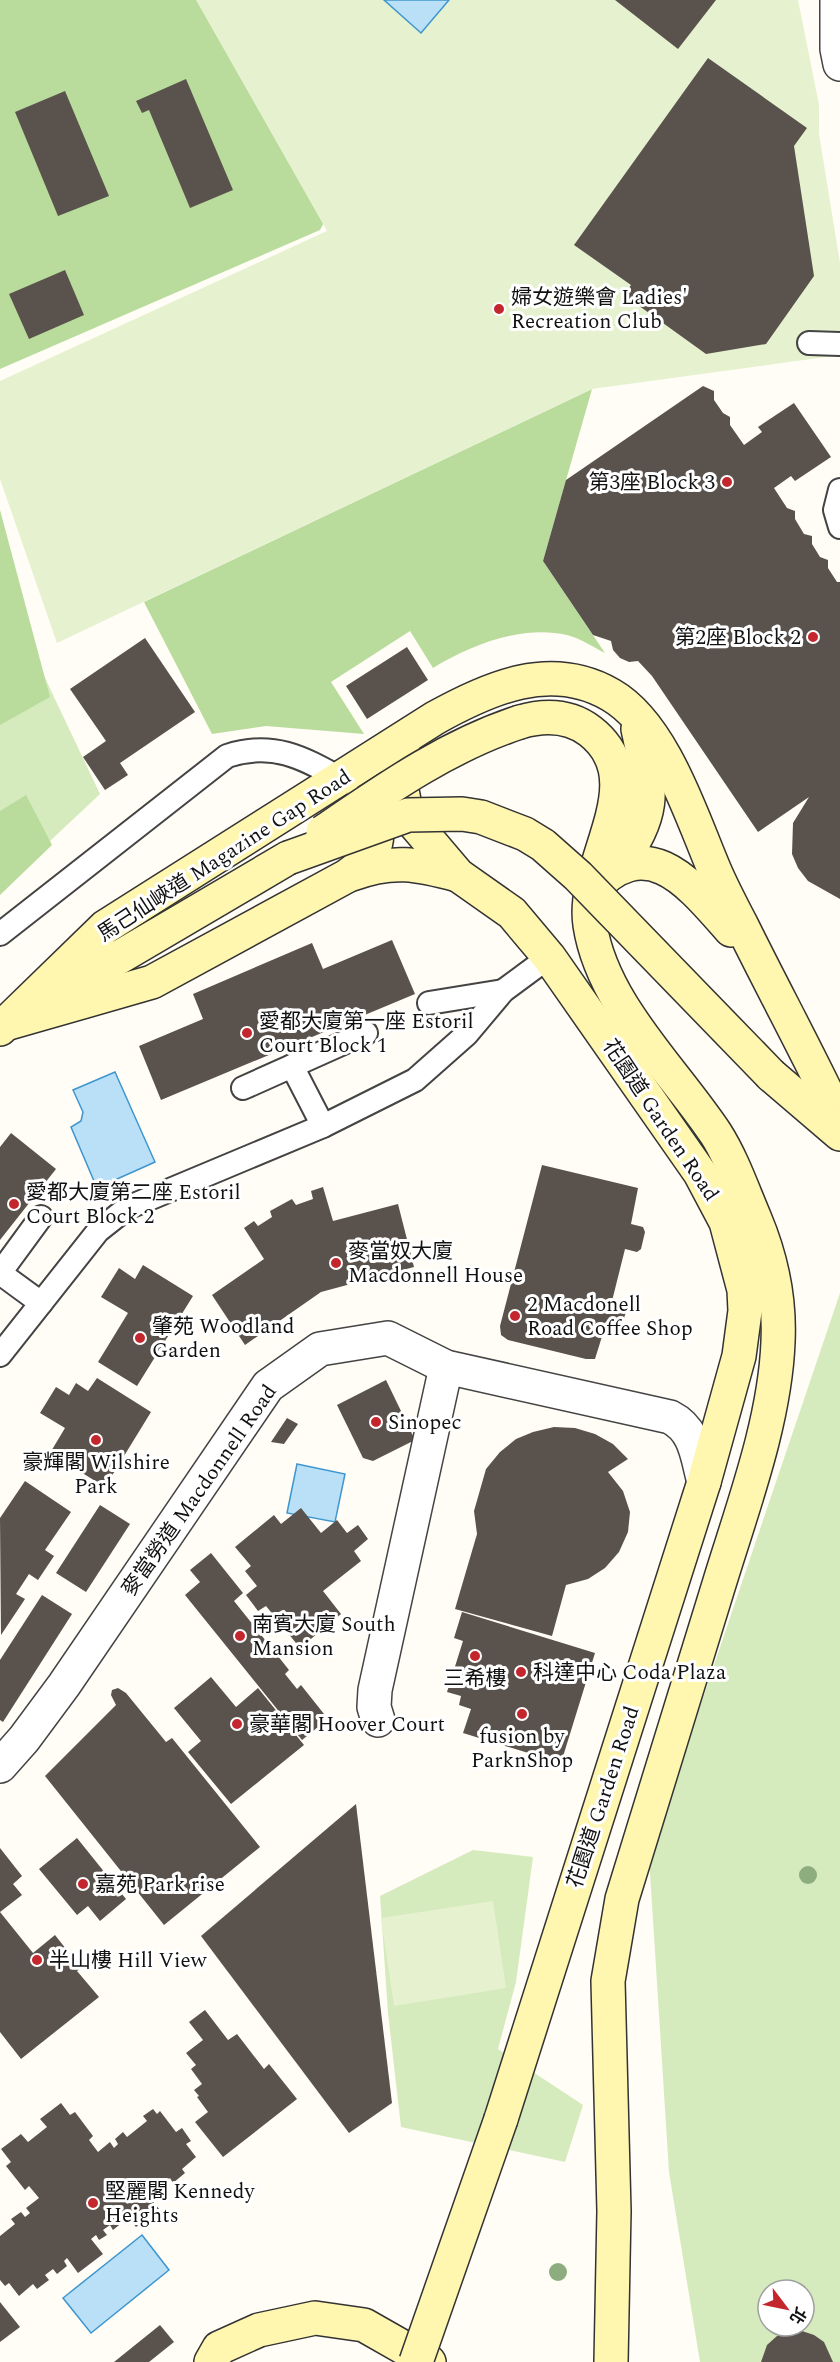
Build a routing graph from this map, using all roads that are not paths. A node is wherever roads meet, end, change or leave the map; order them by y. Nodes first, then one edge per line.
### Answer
1 (837, 0) edge
2 (840, 64) edge
3 (809, 343) dead end
4 (840, 344) edge
5 (840, 490) edge
6 (840, 527) edge
7 (635, 716) junction
8 (404, 739) junction
9 (341, 779) junction
10 (288, 858) junction
11 (617, 868) junction
12 (458, 875) junction
13 (347, 876) junction
14 (591, 891) junction
15 (0, 934) edge
16 (549, 957) junction
17 (760, 963) junction
18 (503, 991) junction
19 (429, 1003) dead end
20 (4, 1026) edge
21 (366, 1033) dead end
22 (292, 1066) junction
23 (826, 1071) edge
24 (243, 1088) dead end
25 (840, 1121) edge
26 (323, 1126) junction
27 (840, 1134) edge
28 (41, 1217) dead end
29 (0, 1273) edge
30 (41, 1303) junction
31 (0, 1355) edge
32 (446, 1367) junction
33 (704, 1482) junction
34 (378, 1720) dead end
35 (0, 1766) edge
36 (212, 2362) edge
37 (416, 2362) edge
38 (429, 2362) edge
39 (611, 2362) edge

1 - 2 street
3 - 4 lane
5 - 6 lane
7 - 8 main road
7 - 11 main road
7 - 17 main road
8 - 9 main road, 馬己仙峽道 Magazine Gap Road
8 - 12 main road, 花園道 Garden Road
9 - 13 main road
9 - 15 lane
9 - 20 main road, 馬己仙峽道 Magazine Gap Road
10 - 14 main road, 花園道 Garden Road, bridge
10 - 20 main road
10 - 27 main road, bridge
11 - 14 main road
11 - 17 main road
12 - 13 main road
12 - 16 main road, 花園道 Garden Road
13 - 20 main road
14 - 39 main road, 花園道 Garden Road
16 - 18 lane
16 - 33 main road, 花園道 Garden Road
17 - 23 main road
18 - 19 lane
18 - 26 lane
21 - 22 lane
22 - 24 lane
22 - 26 lane
23 - 25 main road
26 - 30 lane
28 - 29 lane
29 - 30 lane
30 - 31 lane
32 - 33 street, 麥當勞道 Macdonnell Road
32 - 34 street
32 - 35 street, 麥當勞道 Macdonnell Road
33 - 37 main road, 花園道 Garden Road, bridge
36 - 38 main road

